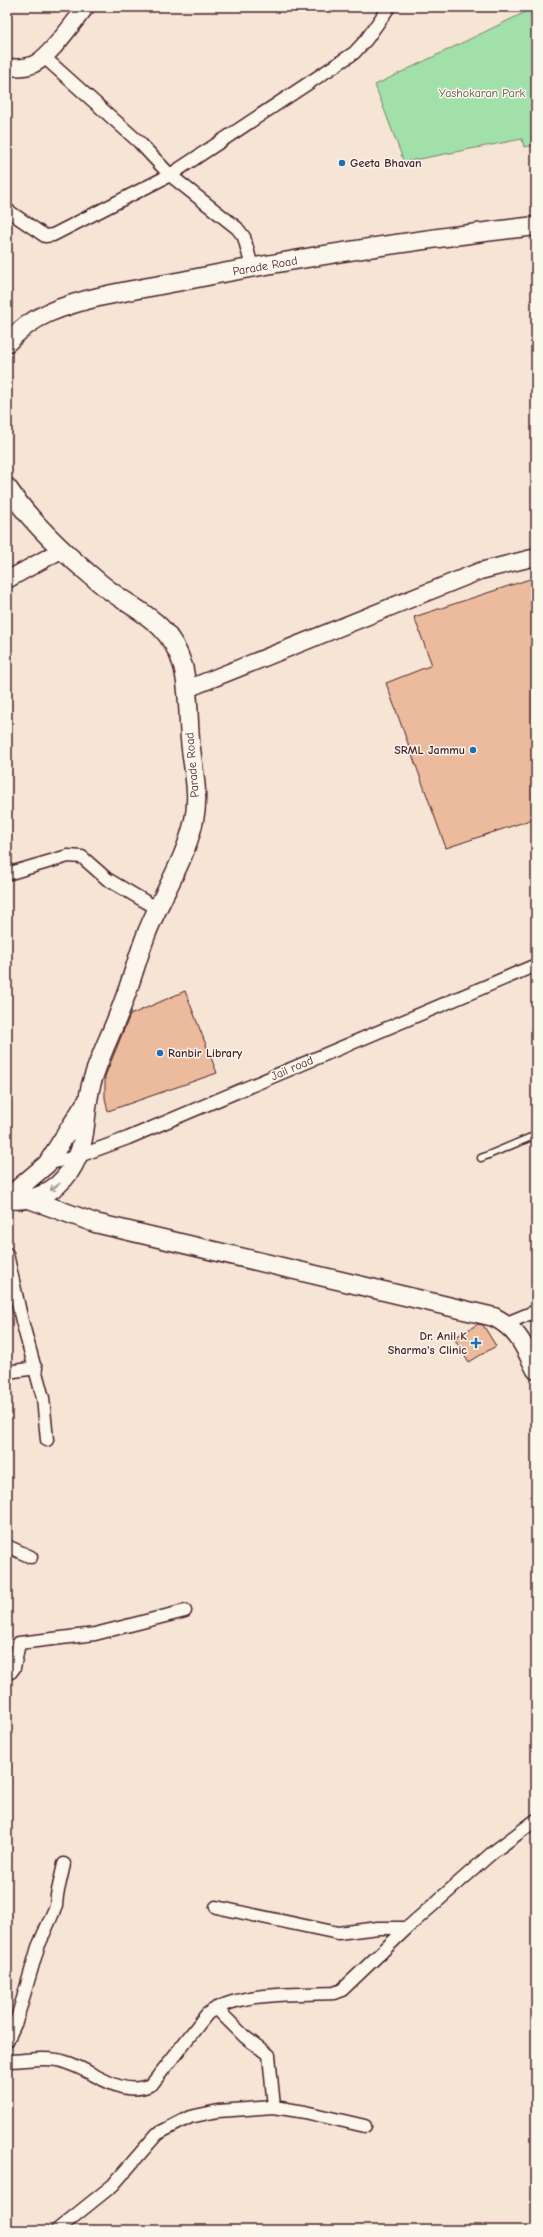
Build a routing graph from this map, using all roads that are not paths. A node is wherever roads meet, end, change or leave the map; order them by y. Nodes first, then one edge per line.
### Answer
1 (86, 7) edge
2 (389, 7) edge
3 (44, 57) junction
4 (7, 67) edge
5 (170, 175) junction
6 (7, 210) edge
7 (536, 226) edge
8 (252, 267) junction
9 (7, 343) edge
10 (7, 488) edge
11 (61, 550) junction
12 (536, 558) edge
13 (7, 580) edge
14 (187, 689) junction
15 (7, 874) edge
16 (158, 909) junction
17 (536, 965) edge
18 (88, 1099) junction
19 (536, 1135) edge
20 (78, 1156) junction
21 (480, 1158) dead end
22 (47, 1164) junction
23 (7, 1198) edge
24 (28, 1199) junction
25 (7, 1254) edge
26 (536, 1311) edge
27 (507, 1323) junction
28 (36, 1368) junction
29 (536, 1370) edge
30 (7, 1372) edge
31 (47, 1440) dead end
32 (7, 1546) edge
33 (31, 1558) dead end
34 (185, 1611) dead end
35 (7, 1673) edge
36 (536, 1820) edge
37 (64, 1864) dead end
38 (216, 1907) dead end
39 (406, 1928) junction
40 (216, 2008) junction
41 (7, 2041) edge
42 (7, 2060) edge
43 (274, 2107) junction
44 (365, 2126) dead end
45 (57, 2230) edge

1 - 3 street
2 - 5 street
3 - 4 street
3 - 5 street
5 - 6 street
5 - 8 street
7 - 8 main road, Parade Road
8 - 9 main road, Parade Road
10 - 11 main road, Parade Road
11 - 13 street
11 - 14 main road, Parade Road
12 - 14 street
14 - 16 main road, Parade Road
15 - 16 street
16 - 18 main road, Parade Road
17 - 20 street, Jail road
18 - 20 main road
18 - 22 main road
19 - 21 lane
20 - 22 street, Jail road
20 -> 24 main road
22 - 23 main road
23 - 24 main road
24 - 27 main road
25 - 28 street
26 - 27 street
27 - 29 main road
28 - 30 street
28 - 31 street
32 - 33 street
34 - 35 street
36 - 39 street
37 - 41 street
38 - 39 street
39 - 40 street
40 - 42 street
40 - 43 street
43 - 44 street
43 - 45 street

